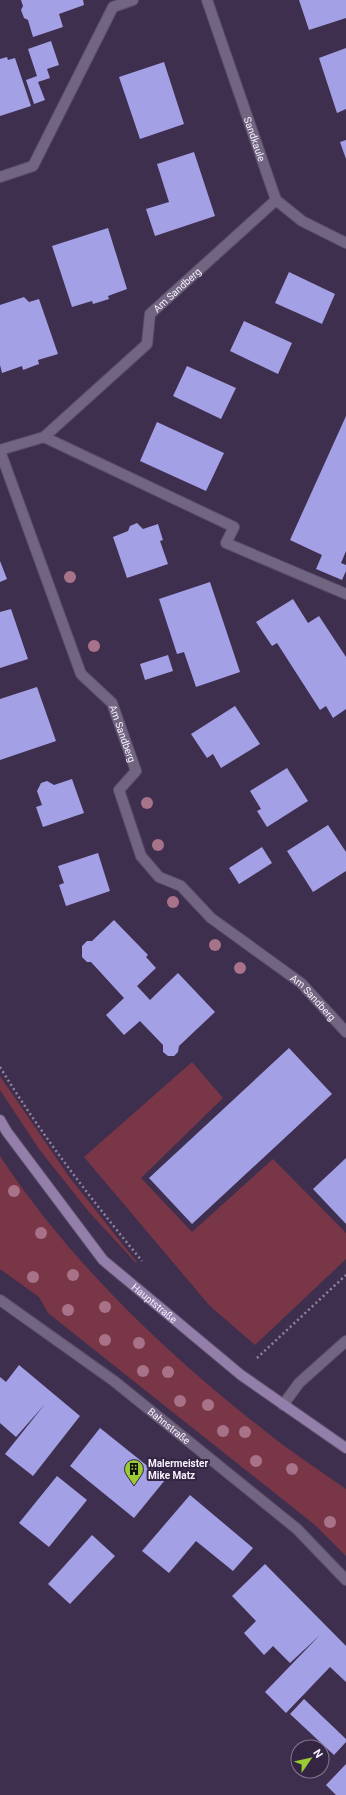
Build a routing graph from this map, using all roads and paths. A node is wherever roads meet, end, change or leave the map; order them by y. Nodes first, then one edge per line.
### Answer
1 (133, 0) edge
2 (207, 0) edge
3 (0, 177) edge
4 (276, 200) junction
5 (346, 243) edge
6 (44, 437) junction
7 (0, 450) edge
8 (346, 594) edge
9 (346, 1032) edge
10 (0, 1067) edge
11 (0, 1120) edge
12 (144, 1264) dead end
13 (346, 1275) edge
14 (0, 1300) edge
15 (346, 1341) edge
16 (241, 1375) junction
17 (283, 1405) junction
18 (346, 1448) edge
19 (346, 1580) edge

1 - 3 street
2 - 4 street, Sandkaule
4 - 5 street
4 - 6 street, Am Sandberg
6 - 7 street, Am Sandberg
6 - 8 street
7 - 9 street, Am Sandberg
10 - 12 path
11 - 16 main road, Hauptstraße
13 - 16 path
14 - 19 street, Bahnstraße
15 - 17 street
16 - 17 main road, Hauptstraße
17 - 18 main road, Hauptstraße

